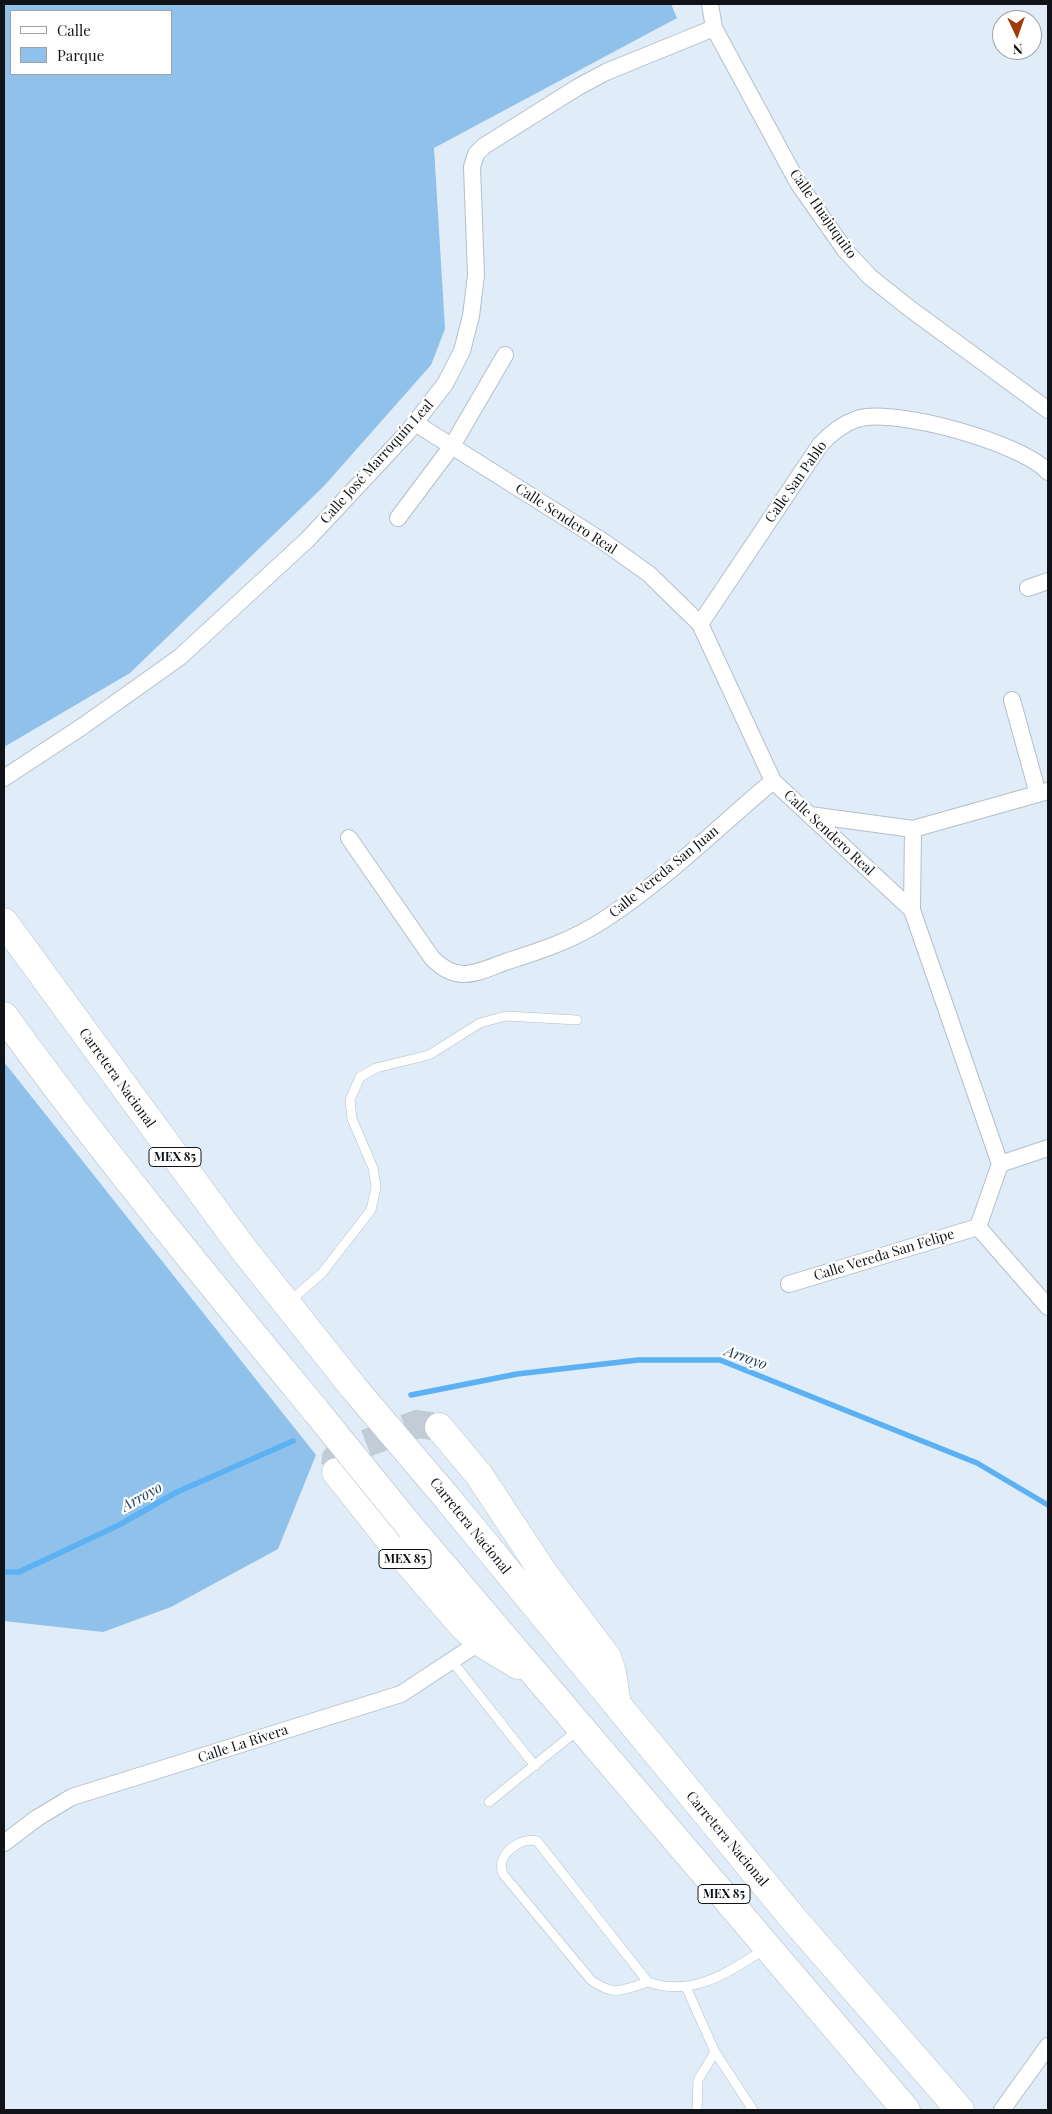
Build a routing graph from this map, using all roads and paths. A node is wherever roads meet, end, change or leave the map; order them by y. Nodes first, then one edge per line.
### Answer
1 (710, 4) edge
2 (714, 28) junction
3 (505, 355) dead end
4 (1048, 410) edge
5 (415, 423) junction
6 (452, 446) junction
7 (1048, 472) edge
8 (398, 518) dead end
9 (1048, 581) edge
10 (1028, 588) dead end
11 (700, 624) junction
12 (1012, 700) dead end
13 (4, 778) edge
14 (773, 781) junction
15 (1043, 793) edge
16 (810, 815) junction
17 (912, 829) junction
18 (348, 838) dead end
19 (912, 910) junction
20 (4, 922) edge
21 (4, 1016) edge
22 (576, 1020) dead end
23 (1048, 1148) edge
24 (1000, 1164) junction
25 (978, 1226) junction
26 (789, 1284) dead end
27 (287, 1304) junction
28 (1048, 1308) edge
29 (439, 1427) dead end
30 (336, 1472) dead end
31 (480, 1642) junction
32 (452, 1661) junction
33 (541, 1678) junction
34 (617, 1706) junction
35 (582, 1727) junction
36 (535, 1766) junction
37 (489, 1802) dead end
38 (4, 1843) edge
39 (768, 1947) junction
40 (648, 1982) junction
41 (686, 1987) junction
42 (1048, 2046) edge
43 (715, 2052) junction
44 (697, 2110) edge
45 (753, 2110) edge
46 (906, 2110) edge
47 (960, 2110) edge
48 (1002, 2110) edge

1 - 2 street, Calle Huajuquito
2 - 4 street, Calle Huajuquito
2 - 5 street, Calle José Marroquín Leal
3 - 6 street
5 - 6 street, Calle Sendero Real
5 - 13 street, Calle José Marroquín Leal
6 - 8 street
6 - 11 street, Calle Sendero Real
7 - 11 street, Calle San Pablo
9 - 10 street
11 - 14 street, Calle Sendero Real
12 - 15 street
14 - 16 street, Calle Sendero Real
14 - 18 street, Calle Vereda San Juan
15 - 17 street
16 - 17 street
16 - 19 street, Calle Sendero Real
17 - 19 street
19 - 24 street, Calle Sendero Real
20 - 27 highway, Carretera Nacional / MEX 85
21 - 33 highway, MEX 85, bridge
22 - 27 lane
23 - 24 street
24 - 25 street
25 - 26 street, Calle Vereda San Felipe
25 - 28 street
27 - 34 highway, Carretera Nacional / MEX 85, bridge
29 - 34 highway
30 - 31 highway, MEX 85
31 - 32 street, Calle La Rivera
31 - 33 highway, MEX 85
32 - 36 lane
32 - 38 street, Calle La Rivera
33 - 35 highway, MEX 85
34 - 47 highway, Carretera Nacional / MEX 85
35 - 36 lane
35 - 39 highway, MEX 85
36 - 37 lane
39 - 41 lane
39 - 46 highway, MEX 85
40 - 40 lane
40 - 41 lane
41 - 43 lane
42 - 48 street
43 - 44 lane
43 - 45 lane

